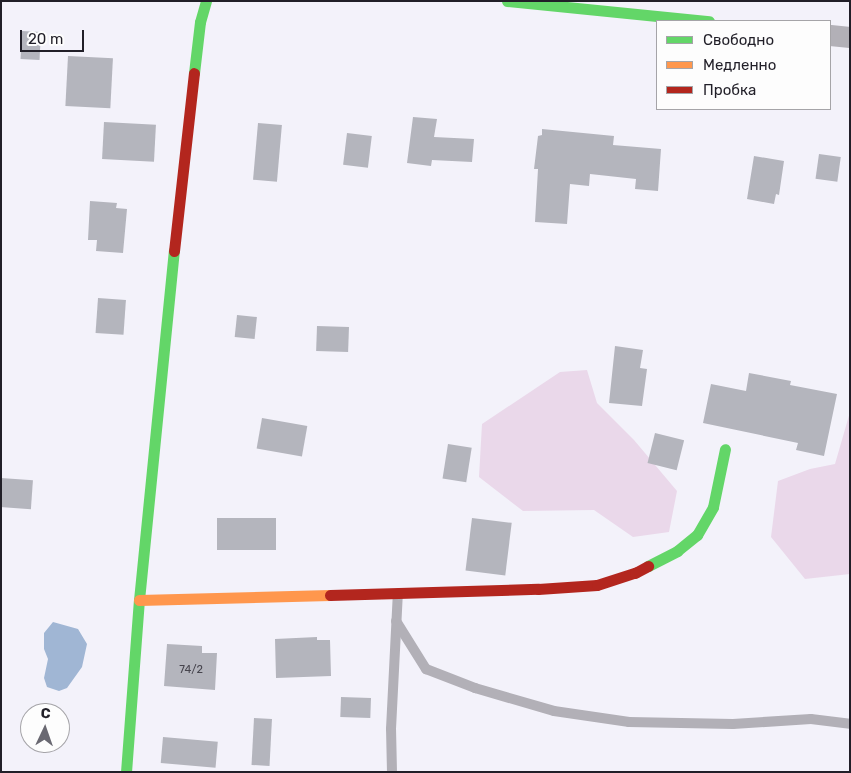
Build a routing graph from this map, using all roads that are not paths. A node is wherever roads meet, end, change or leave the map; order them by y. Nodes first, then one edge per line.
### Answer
1 (206, 1) edge
2 (507, 1) edge
3 (699, 20) edge
4 (831, 34) edge
5 (850, 37) edge
6 (725, 450) dead end
7 (398, 592) junction
8 (139, 600) junction
9 (396, 621) junction
10 (850, 724) edge
11 (126, 772) edge
12 (392, 772) edge

1 - 8 street
2 - 3 street
4 - 5 street
6 - 7 street
7 - 8 street
7 - 9 lane
8 - 11 street
9 - 10 lane
9 - 12 lane

